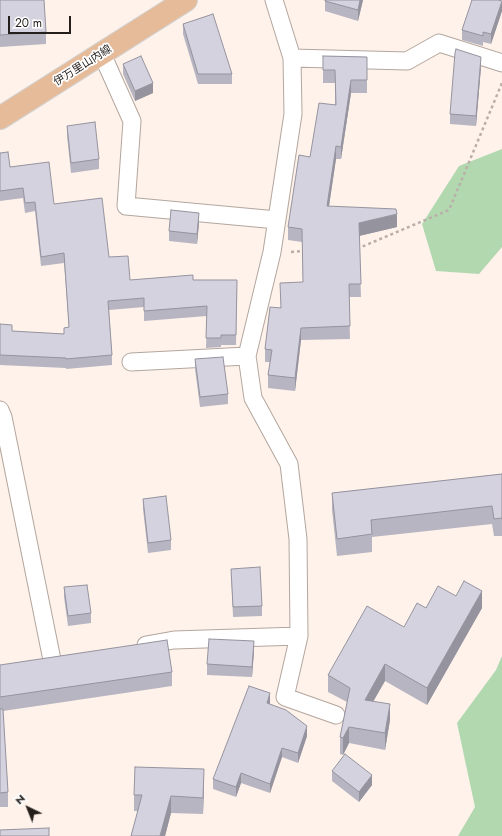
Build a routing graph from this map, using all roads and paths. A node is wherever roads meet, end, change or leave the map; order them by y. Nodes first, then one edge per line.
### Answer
1 (274, 0) edge
2 (177, 2) edge
3 (102, 54) junction
4 (292, 58) junction
5 (502, 63) edge
6 (502, 83) edge
7 (0, 118) edge
8 (277, 220) junction
9 (351, 249) edge
10 (312, 250) edge
11 (272, 252) junction
12 (247, 356) junction
13 (131, 362) dead end
14 (0, 410) edge
15 (299, 636) junction
16 (128, 648) edge
17 (52, 660) edge
18 (336, 715) dead end

1 - 4 street
2 - 3 main road, 伊万里山内線
3 - 7 main road, 伊万里山内線
3 - 8 street
4 - 5 street
4 - 8 street
6 - 9 path
8 - 11 street
10 - 11 path
11 - 12 street
12 - 13 street
12 - 15 street
14 - 17 street
15 - 16 street
15 - 18 street

